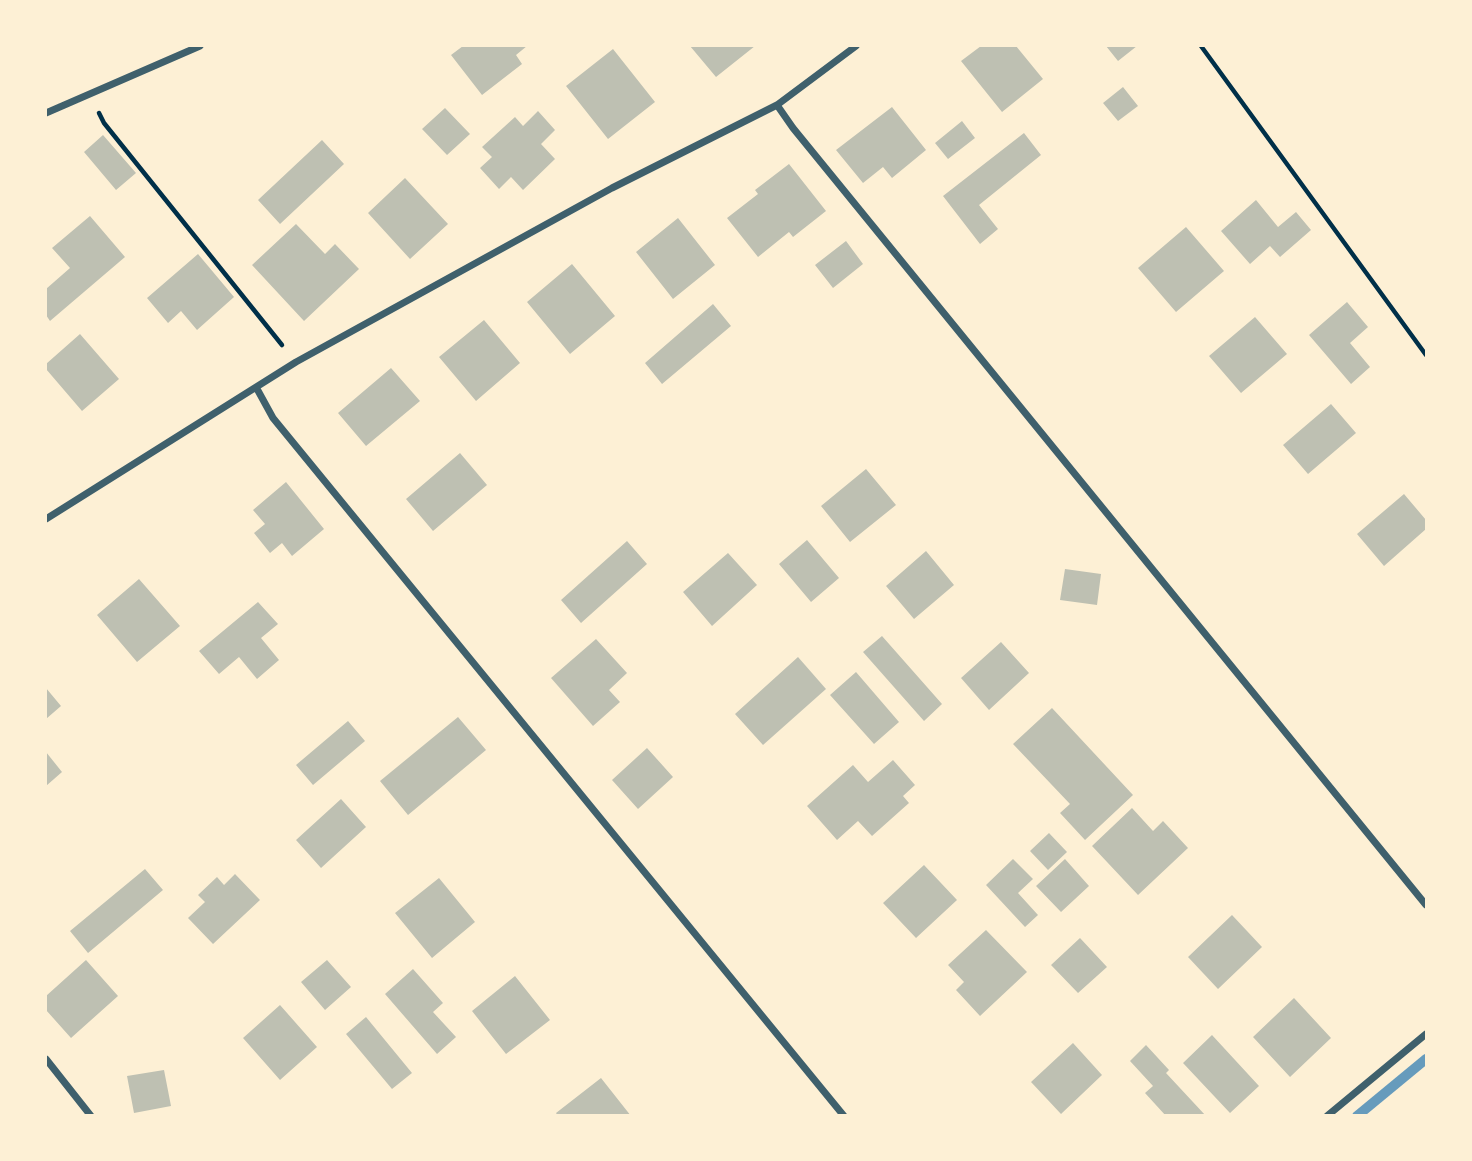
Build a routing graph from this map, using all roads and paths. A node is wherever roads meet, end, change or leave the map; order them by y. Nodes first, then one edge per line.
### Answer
1 (200, 46) edge
2 (856, 46) edge
3 (1201, 46) edge
4 (90, 93) junction
5 (777, 105) junction
6 (46, 113) edge
7 (1426, 355) edge
8 (296, 362) junction
9 (256, 387) junction
10 (46, 519) edge
11 (1426, 905) edge
12 (1426, 1034) edge
13 (46, 1059) edge
14 (91, 1115) edge
15 (844, 1115) edge
16 (1327, 1115) edge

1 - 4 street
2 - 5 street
3 - 7 path
4 - 6 street
4 - 8 path
5 - 8 street
5 - 11 street
8 - 9 street
9 - 10 street
9 - 15 street
12 - 16 street
13 - 14 street

